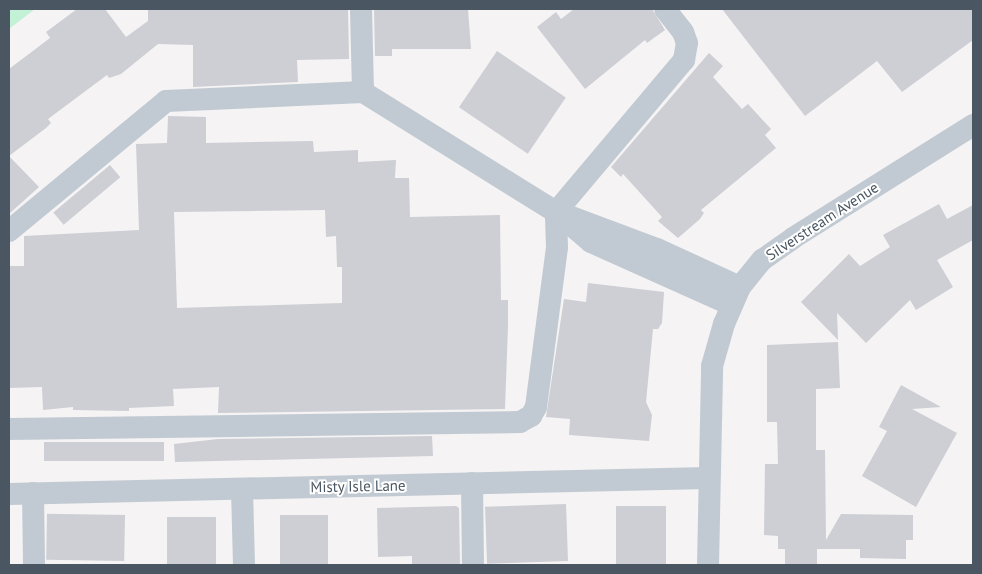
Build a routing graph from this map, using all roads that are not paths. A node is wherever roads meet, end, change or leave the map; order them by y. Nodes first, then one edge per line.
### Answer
1 (361, 9) edge
2 (665, 9) edge
3 (363, 92) junction
4 (973, 125) edge
5 (556, 212) junction
6 (9, 231) edge
7 (736, 296) junction
8 (9, 429) edge
9 (708, 478) junction
10 (472, 483) junction
11 (242, 489) junction
12 (9, 494) edge
13 (33, 494) junction
14 (34, 565) edge
15 (244, 565) edge
16 (473, 565) edge
17 (708, 565) edge

1 - 3 street
2 - 5 street
3 - 5 street
3 - 6 street
4 - 7 street, Silverstream Avenue
5 - 7 street
5 - 8 street
7 - 9 street, Silverstream Avenue
9 - 10 street, Misty Isle Lane
9 - 17 street, Silverstream Avenue
10 - 11 street, Misty Isle Lane
10 - 16 street
11 - 13 street, Misty Isle Lane
11 - 15 street
12 - 13 street, Misty Isle Lane
13 - 14 street

